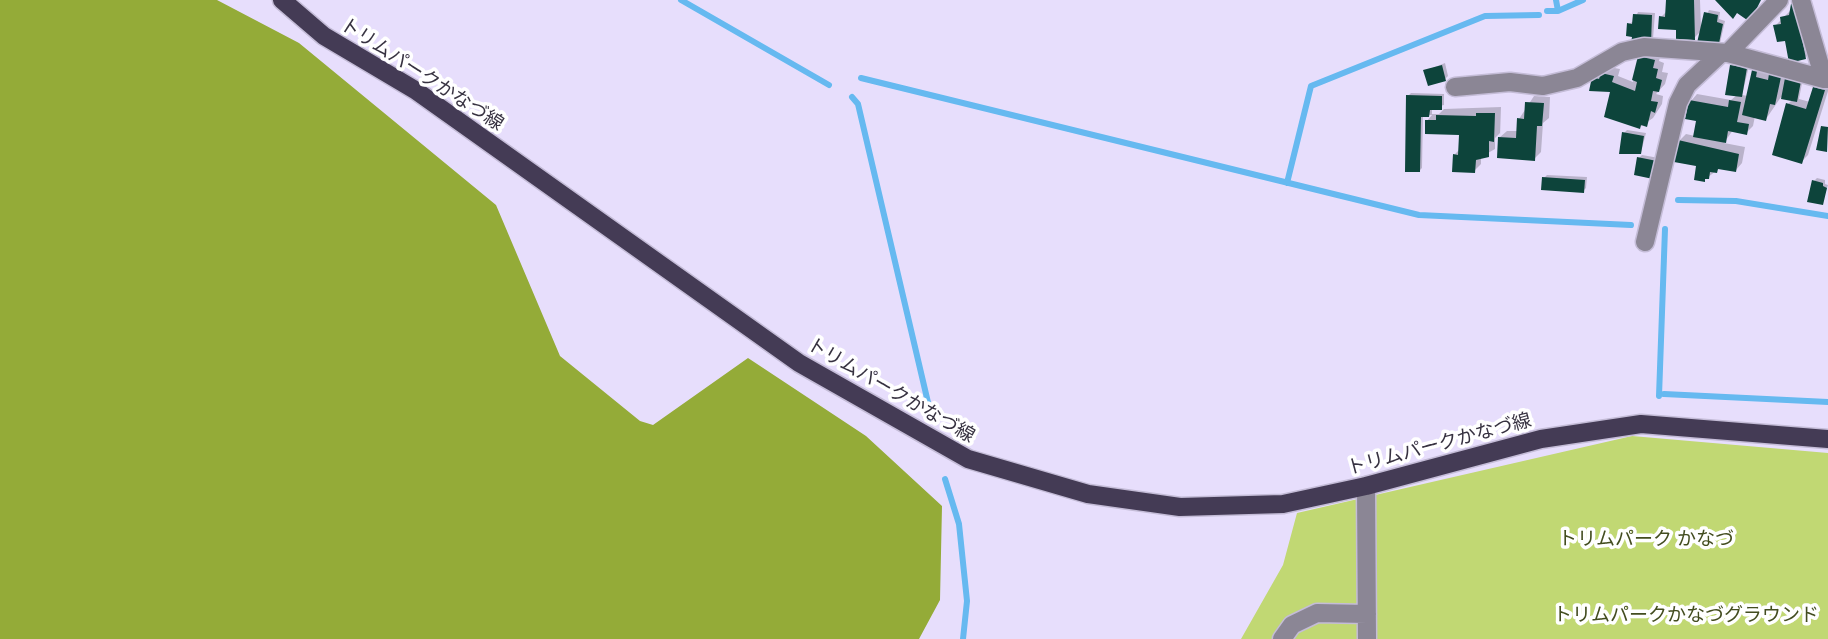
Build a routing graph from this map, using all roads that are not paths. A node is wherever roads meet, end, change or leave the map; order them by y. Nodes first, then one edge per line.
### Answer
1 (282, 0) edge
2 (1779, 0) edge
3 (1801, 0) edge
4 (1724, 54) junction
5 (1826, 79) edge
6 (1455, 88) dead end
7 (1645, 243) dead end
8 (1828, 439) edge
9 (1366, 486) junction
10 (1367, 614) junction
11 (1282, 639) edge
12 (1367, 639) edge

1 - 9 main road, トリムパークかなづ線
2 - 4 street
3 - 5 street
4 - 5 street
4 - 6 street
4 - 7 street
8 - 9 main road, トリムパークかなづ線
9 - 10 street
10 - 11 street
10 - 12 street

